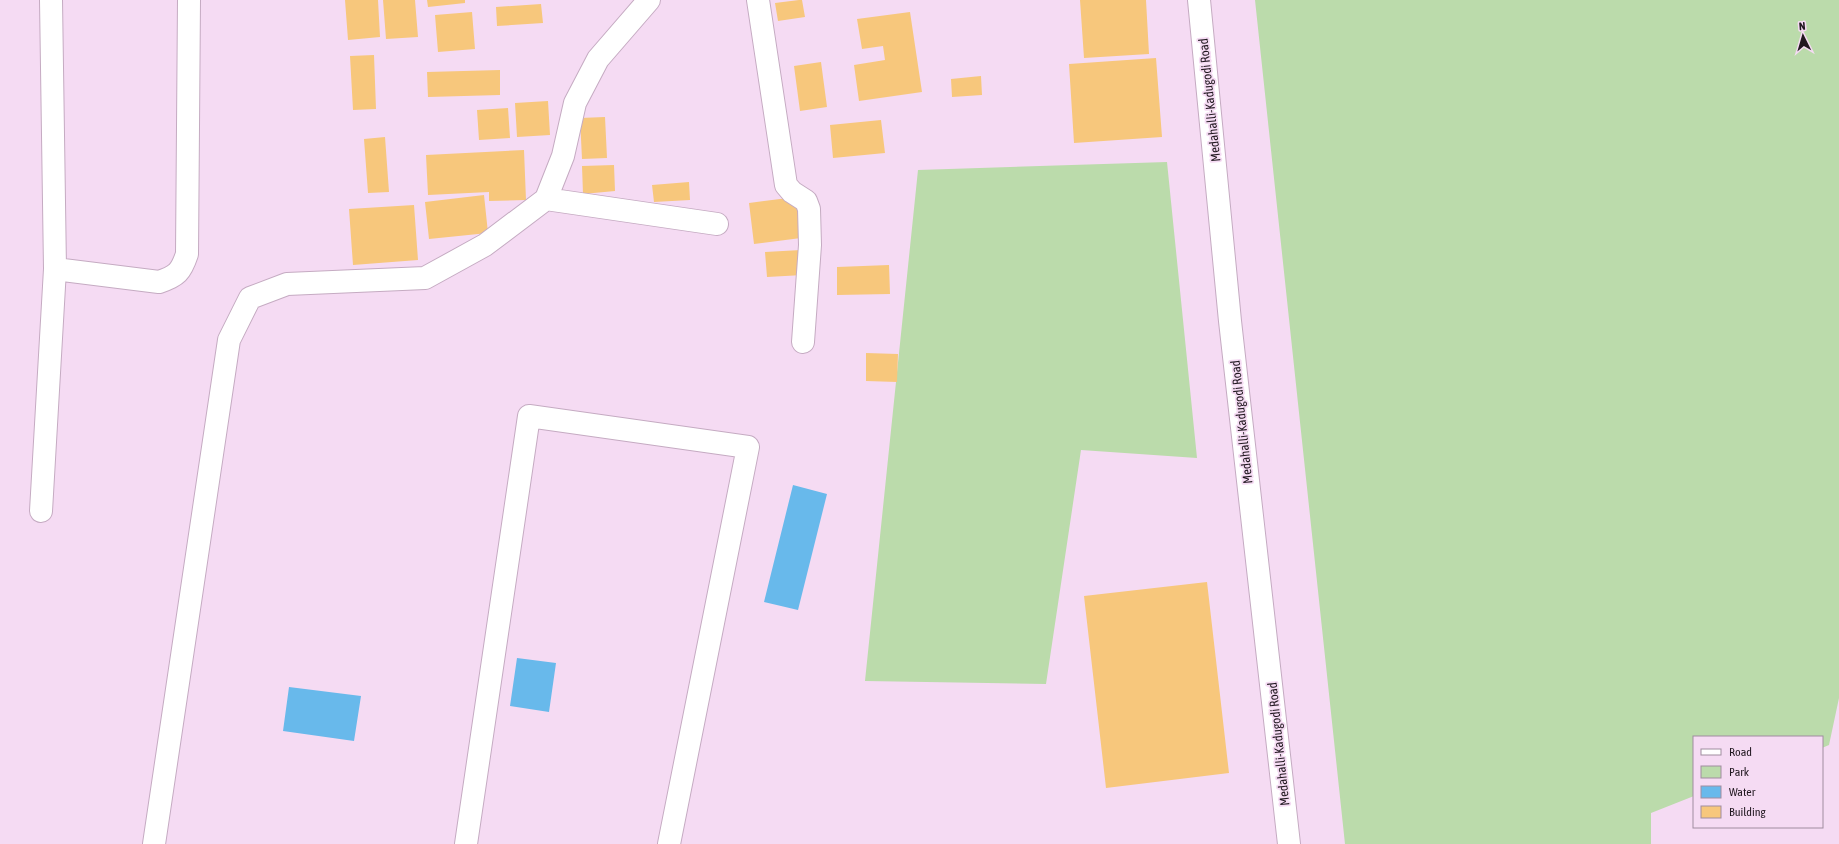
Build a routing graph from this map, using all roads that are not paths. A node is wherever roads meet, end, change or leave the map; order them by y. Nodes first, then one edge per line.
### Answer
1 (51, 0) edge
2 (189, 0) edge
3 (649, 0) edge
4 (758, 0) edge
5 (1199, 0) edge
6 (546, 200) junction
7 (717, 224) dead end
8 (55, 269) junction
9 (803, 342) dead end
10 (41, 511) dead end
11 (154, 844) edge
12 (466, 844) edge
13 (669, 844) edge
14 (1289, 844) edge

1 - 8 street
2 - 8 street
3 - 6 street
4 - 9 street
5 - 14 street, Medahalli-Kadugodi Road
6 - 7 street
6 - 11 street
8 - 10 street
12 - 13 street

